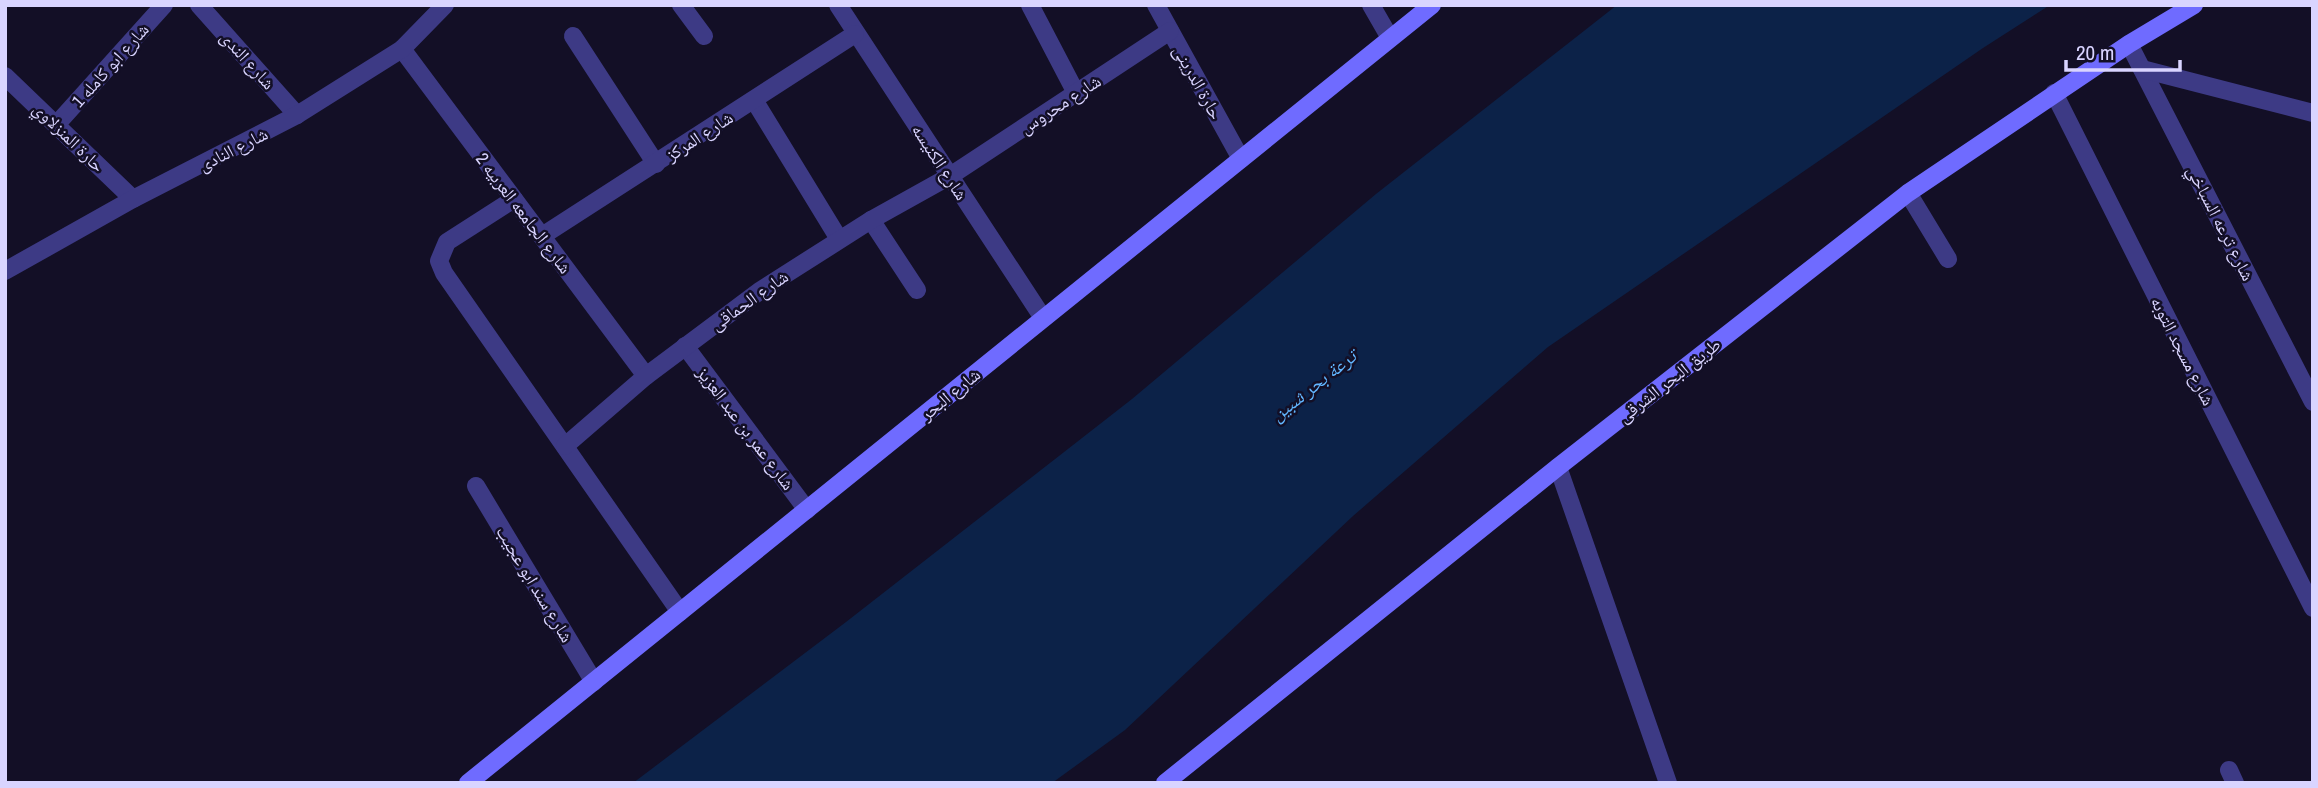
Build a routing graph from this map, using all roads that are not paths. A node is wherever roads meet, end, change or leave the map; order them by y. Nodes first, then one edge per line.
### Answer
1 (199, 5) edge
2 (445, 5) edge
3 (681, 5) edge
4 (838, 5) edge
5 (1030, 5) edge
6 (1156, 5) edge
7 (1371, 5) edge
8 (1432, 5) edge
9 (2193, 5) edge
10 (155, 8) edge
11 (1170, 31) junction
12 (855, 34) junction
13 (573, 36) dead end
14 (704, 36) dead end
15 (1390, 38) junction
16 (2130, 44) junction
17 (402, 49) junction
18 (2142, 69) junction
19 (5, 76) edge
20 (1076, 93) junction
21 (2054, 93) junction
22 (754, 100) junction
23 (2313, 113) edge
24 (297, 115) junction
25 (56, 125) junction
26 (1241, 159) junction
27 (656, 164) junction
28 (950, 176) junction
29 (1908, 193) junction
30 (133, 199) junction
31 (514, 199) junction
32 (871, 220) junction
33 (542, 236) junction
34 (839, 239) junction
35 (1948, 259) dead end
36 (5, 271) edge
37 (917, 290) dead end
38 (1042, 318) junction
39 (685, 346) junction
40 (646, 376) junction
41 (2313, 402) edge
42 (565, 446) junction
43 (1558, 467) junction
44 (476, 486) dead end
45 (807, 510) junction
46 (2313, 608) edge
47 (680, 612) junction
48 (594, 682) junction
49 (468, 783) edge
50 (1165, 783) edge
51 (1668, 783) edge

1 - 24 street, شارع الندى
2 - 17 street, شارع النادى
3 - 14 street
4 - 12 street, شارع الكنيسه
5 - 20 street
6 - 11 street, حارة الدرينى
7 - 15 street
8 - 15 street, شارع البحر
9 - 16 street, طريق البحر الشرقى
10 - 25 street, شارع ابو كامله 1
11 - 20 street, شارع محروس
11 - 26 street, حارة الدرينى
12 - 22 street, شارع المركز
12 - 28 street, شارع الكنيسه
13 - 27 street
15 - 26 street, شارع البحر
16 - 18 street, شارع ترعه السباخي
16 - 21 street, طريق البحر الشرقى
17 - 24 street, شارع النادى
17 - 31 street, شارع الجامعه العربيه 2
18 - 23 street
18 - 41 street, شارع ترعه السباخي
19 - 25 street, حارة المنزلاوي
20 - 28 street, شارع محروس
21 - 29 street, طريق البحر الشرقى
21 - 46 street, شارع مسجد التوبه
22 - 27 street, شارع المركز
22 - 34 street
24 - 30 street, شارع النادى
25 - 30 street, حارة المنزلاوي
26 - 38 street, شارع البحر
27 - 33 street, شارع المركز
28 - 32 street, شارع الحماقى
28 - 38 street, شارع الكنيسه
29 - 35 street
29 - 43 street, طريق البحر الشرقى
30 - 36 street, شارع النادى
31 - 33 street, شارع الجامعه العربيه 2
31 - 42 street
32 - 34 street, شارع الحماقى
32 - 37 street
33 - 40 street, شارع الجامعه العربيه 2
34 - 39 street, شارع الحماقى
38 - 45 street, شارع البحر
39 - 40 street, شارع الحماقى
39 - 45 street, شارع عمر بن عبد العزيز
40 - 42 street, شارع الحماقى
42 - 47 street
43 - 50 street, طريق البحر الشرقى
43 - 51 street
44 - 48 street, شارع سند ابو عجيب
45 - 47 street, شارع البحر
47 - 48 street, شارع البحر
48 - 49 street, شارع البحر

